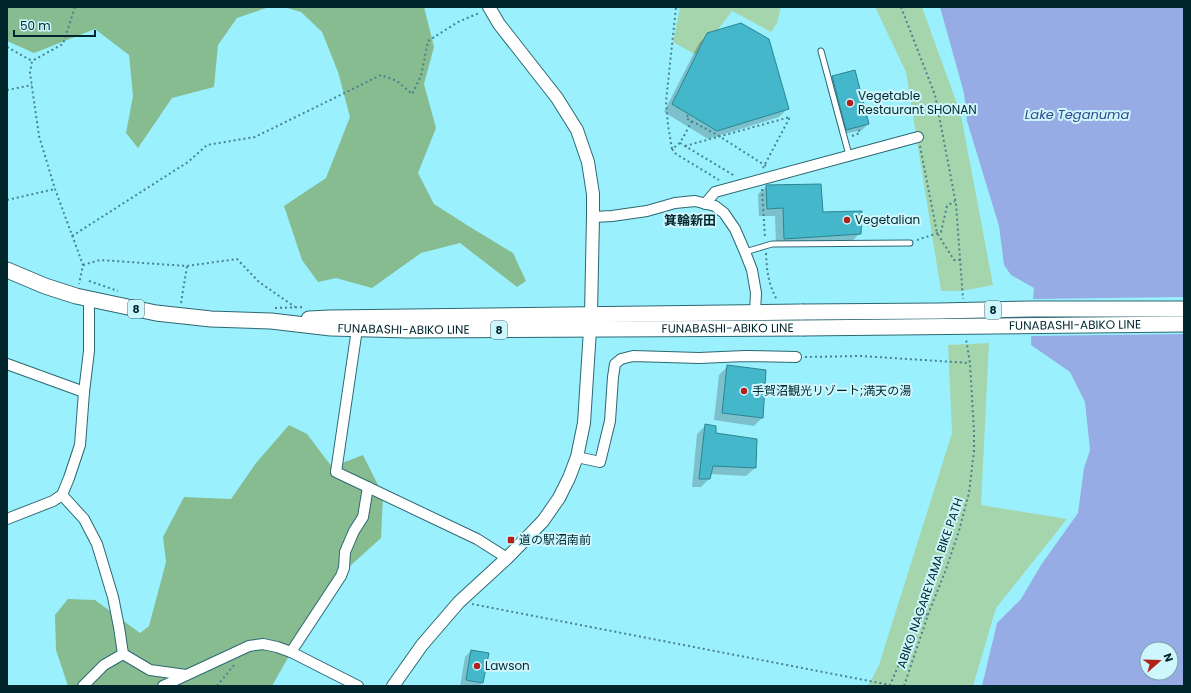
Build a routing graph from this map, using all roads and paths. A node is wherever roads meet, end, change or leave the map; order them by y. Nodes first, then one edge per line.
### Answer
1 (75, 7) edge
2 (676, 7) edge
3 (902, 7) edge
4 (490, 8) edge
5 (7, 47) edge
6 (821, 51) dead end
7 (32, 61) junction
8 (32, 85) junction
9 (7, 90) edge
10 (688, 114) dead end
11 (692, 121) junction
12 (858, 127) dead end
13 (719, 136) junction
14 (918, 137) joint
15 (852, 139) dead end
16 (680, 143) junction
17 (685, 146) junction
18 (672, 149) junction
19 (849, 155) junction
20 (765, 165) junction
21 (761, 170) dead end
22 (772, 176) junction
23 (729, 179) dead end
24 (721, 181) dead end
25 (55, 189) junction
26 (7, 200) edge
27 (955, 200) junction
28 (705, 204) junction
29 (593, 217) junction
30 (938, 233) junction
31 (72, 236) junction
32 (910, 243) joint
33 (746, 252) junction
34 (960, 260) junction
35 (84, 265) junction
36 (187, 266) junction
37 (7, 270) edge
38 (89, 281) dead end
39 (962, 291) dead end
40 (122, 292) dead end
41 (82, 297) junction
42 (181, 304) dead end
43 (296, 307) junction
44 (312, 307) dead end
45 (1184, 309) edge
46 (755, 312) junction
47 (591, 314) junction
48 (273, 315) junction
49 (1184, 324) edge
50 (357, 329) junction
51 (590, 329) junction
52 (966, 341) dead end
53 (796, 357) joint
54 (970, 363) junction
55 (7, 364) edge
56 (84, 392) junction
57 (577, 456) junction
58 (368, 487) junction
59 (62, 495) junction
60 (7, 519) edge
61 (507, 558) junction
62 (459, 602) junction
63 (929, 612) junction
64 (291, 652) junction
65 (123, 654) junction
66 (186, 675) junction
67 (83, 686) edge
68 (163, 686) edge
69 (358, 686) edge
70 (393, 686) edge
71 (904, 686) edge

1 - 7 path
2 - 18 path
3 - 27 path
4 - 29 street
4 - 31 path
5 - 7 path
6 - 19 lane
7 - 8 path
8 - 9 path
8 - 25 path
10 - 11 path
11 - 13 path
11 - 16 path
12 - 15 path
13 - 17 path
13 - 20 path
13 - 20 path
14 - 19 street
14 - 30 path
16 - 17 path
16 - 18 path
17 - 23 path
18 - 24 path
19 - 22 street
20 - 21 path
20 - 22 path
22 - 28 street
25 - 26 path
25 - 31 path
27 - 30 path
27 - 34 path
28 - 29 street
28 - 33 street
29 - 47 street
30 - 32 path
30 - 34 path
31 - 35 path
32 - 33 lane
33 - 46 street
34 - 39 path
35 - 36 path
35 - 41 path
36 - 42 path
36 - 43 path
37 - 41 main road, FUNABASHI-ABIKO LINE / 8
38 - 40 path
41 - 48 main road, FUNABASHI-ABIKO LINE / 8
41 - 56 street
43 - 44 path
43 - 48 path
45 - 46 main road, FUNABASHI-ABIKO LINE / 8, bridge
46 - 47 main road, FUNABASHI-ABIKO LINE / 8
47 - 48 main road, FUNABASHI-ABIKO LINE / 8
47 - 51 street
48 - 50 main road, FUNABASHI-ABIKO LINE / 8
49 - 51 main road, FUNABASHI-ABIKO LINE / 8, bridge
50 - 51 main road, FUNABASHI-ABIKO LINE / 8
50 - 58 street
51 - 57 street
52 - 54 path, ABIKO NAGAREYAMA BIKE PATH
53 - 54 path
53 - 57 street
54 - 63 path, ABIKO NAGAREYAMA BIKE PATH
55 - 56 street
56 - 59 street
57 - 61 street
58 - 61 street
58 - 64 street
59 - 60 street
59 - 65 street
61 - 62 street
62 - 63 path
62 - 70 street
63 - 71 path, ABIKO NAGAREYAMA BIKE PATH
64 - 66 street
64 - 69 street
65 - 66 street
65 - 67 street
66 - 68 street

